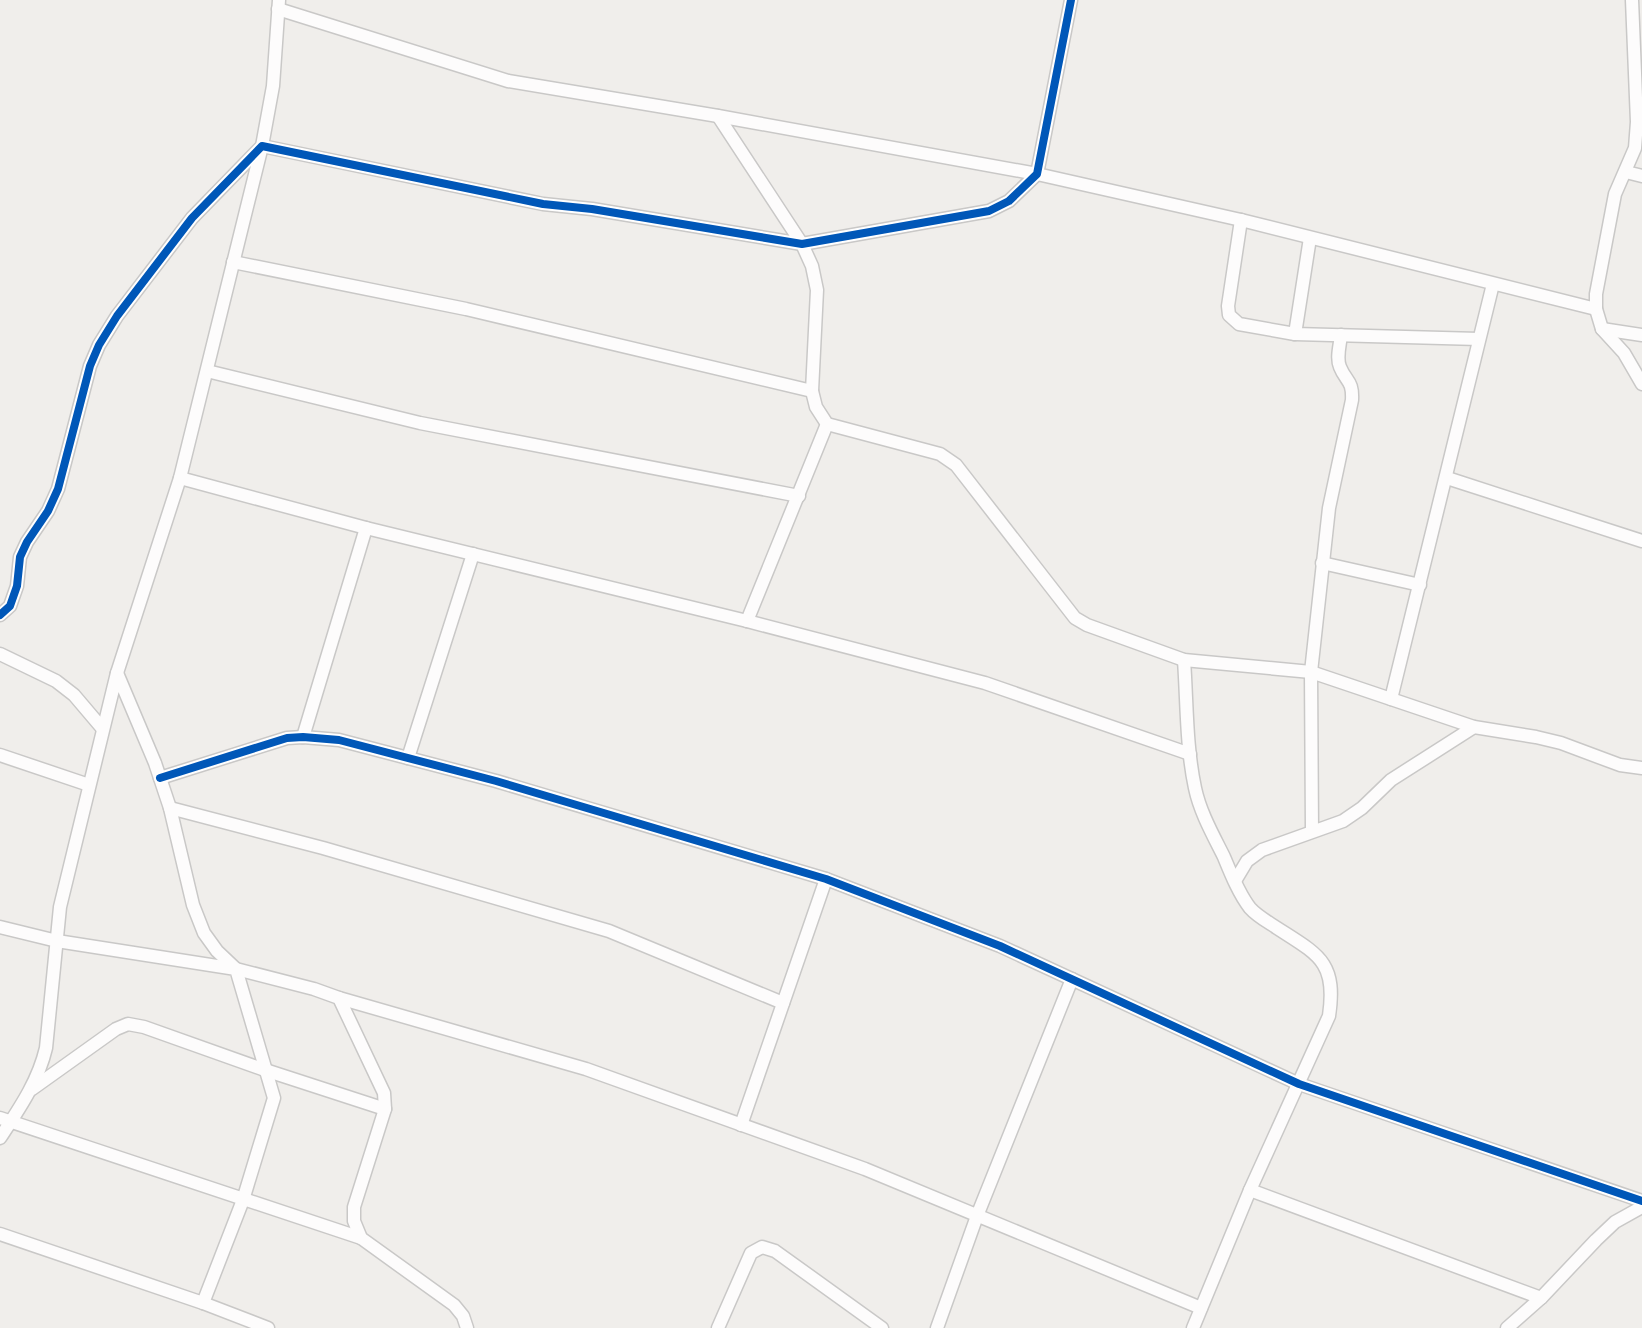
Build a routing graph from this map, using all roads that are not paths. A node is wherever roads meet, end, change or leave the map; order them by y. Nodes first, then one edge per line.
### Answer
1 (1071, 0) edge
2 (1632, 0) edge
3 (279, 5) edge
4 (718, 116) junction
5 (262, 146) junction
6 (1626, 172) junction
7 (1037, 174) junction
8 (1642, 176) edge
9 (1241, 220) junction
10 (1310, 238) junction
11 (802, 244) junction
12 (233, 262) junction
13 (1493, 284) junction
14 (1596, 309) junction
15 (1602, 329) junction
16 (1295, 334) junction
17 (1341, 335) junction
18 (1642, 335) edge
19 (1480, 339) junction
20 (207, 371) junction
21 (1642, 384) edge
22 (812, 391) junction
23 (827, 424) junction
24 (180, 478) junction
25 (1447, 478) junction
26 (799, 496) junction
27 (366, 528) junction
28 (1642, 541) edge
29 (474, 554) junction
30 (1322, 563) junction
31 (1420, 585) junction
32 (0, 616) edge
33 (747, 621) junction
34 (0, 654) edge
35 (1184, 660) junction
36 (1311, 672) junction
37 (117, 673) junction
38 (1391, 699) junction
39 (1474, 727) junction
40 (102, 728) junction
41 (303, 737) junction
42 (1190, 754) junction
43 (0, 755) edge
44 (408, 758) junction
45 (1642, 768) edge
46 (160, 778) junction
47 (89, 785) junction
48 (170, 808) junction
49 (1312, 831) junction
50 (826, 879) junction
51 (1235, 881) junction
52 (0, 927) edge
53 (56, 941) junction
54 (236, 970) junction
55 (1072, 979) junction
56 (339, 998) junction
57 (783, 1003) junction
58 (265, 1070) junction
59 (1298, 1084) junction
60 (32, 1089) junction
61 (386, 1109) junction
62 (6, 1120) edge
63 (741, 1125) junction
64 (0, 1138) edge
65 (1250, 1190) junction
66 (243, 1200) junction
67 (1642, 1201) edge
68 (1642, 1207) edge
69 (978, 1216) junction
70 (0, 1234) edge
71 (361, 1238) junction
72 (1541, 1298) junction
73 (203, 1303) junction
74 (1201, 1308) junction
75 (268, 1328) edge
76 (467, 1328) edge
77 (718, 1328) edge
78 (882, 1328) edge
79 (937, 1328) edge
80 (1193, 1328) edge
81 (1507, 1328) edge

1 - 7 street
2 - 6 street
3 - 4 street
3 - 5 street
4 - 7 street
4 - 11 street
5 - 11 street
5 - 12 street
5 - 32 street
6 - 8 street
6 - 14 street
7 - 9 street
7 - 11 street
9 - 10 street
9 - 16 street
10 - 13 street
10 - 16 street
11 - 22 street
12 - 20 street
12 - 22 street
13 - 14 street
13 - 19 street
14 - 15 street
15 - 18 street
15 - 21 street
16 - 17 street
17 - 19 street
17 - 30 street
19 - 25 street
20 - 24 street
20 - 26 street
22 - 23 street
23 - 26 street
23 - 35 street
24 - 27 street
24 - 37 street
25 - 28 street
25 - 31 street
26 - 33 street
27 - 29 street
27 - 41 street
29 - 33 street
29 - 44 street
30 - 31 street
30 - 36 street
31 - 38 street
33 - 42 street
34 - 40 street
35 - 36 street
35 - 42 street
36 - 38 street
36 - 49 street
37 - 40 street
37 - 46 street
38 - 39 street
39 - 45 street
39 - 49 street
40 - 47 street
41 - 44 street
41 - 46 street
42 - 51 street
43 - 47 street
44 - 50 street
46 - 48 street
47 - 53 street
48 - 54 street
48 - 57 street
49 - 51 street
50 - 55 street
50 - 57 street
51 - 59 street
52 - 53 street
53 - 54 street
53 - 60 street
54 - 56 street
54 - 58 street
55 - 59 street
55 - 69 street
56 - 61 street
56 - 63 street
57 - 63 street
58 - 60 street
58 - 61 street
58 - 66 street
59 - 65 street
59 - 67 street
60 - 62 street
61 - 71 street
62 - 64 street
62 - 66 street
63 - 69 street
65 - 72 street
65 - 74 street
66 - 71 street
66 - 73 street
68 - 72 street
69 - 74 street
69 - 79 street
70 - 73 street
71 - 76 street
72 - 81 street
73 - 75 street
74 - 80 street
77 - 78 street

